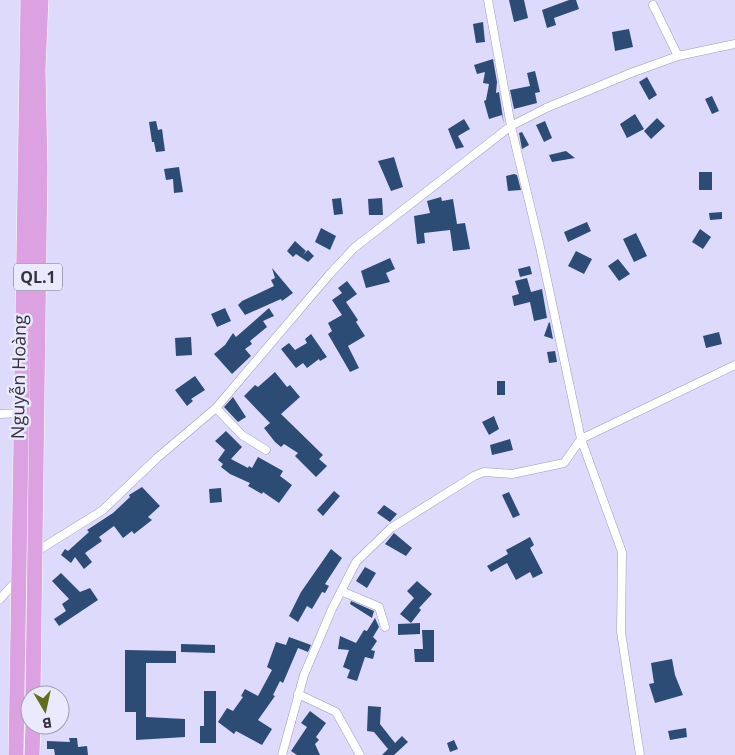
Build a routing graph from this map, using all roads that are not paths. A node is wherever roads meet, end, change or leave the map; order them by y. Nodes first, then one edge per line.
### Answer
1 (28, 0) edge
2 (41, 0) edge
3 (488, 0) edge
4 (653, 5) dead end
5 (735, 44) edge
6 (678, 56) junction
7 (511, 126) junction
8 (735, 365) edge
9 (216, 408) junction
10 (21, 413) junction
11 (0, 414) edge
12 (581, 439) junction
13 (266, 450) dead end
14 (34, 553) junction
15 (18, 580) junction
16 (341, 591) junction
17 (0, 599) edge
18 (385, 627) dead end
19 (33, 685) edge
20 (298, 694) junction
21 (33, 735) edge
22 (16, 755) edge
23 (32, 755) edge
24 (282, 755) edge
25 (360, 755) edge
26 (640, 755) edge

1 - 10 highway, Nguyễn Hoàng / QL.1
2 - 14 highway, Nguyễn Hoàng / QL.1
3 - 7 street
4 - 6 street
5 - 6 street
6 - 7 street
7 - 9 street
7 - 12 street
8 - 12 street
9 - 13 street
9 - 14 street
10 - 11 street
10 - 15 highway, Nguyễn Hoàng / QL.1
12 - 16 street
12 - 26 street
14 - 19 highway, Nguyễn Hoàng / QL.1
15 - 17 street
15 - 22 highway, Nguyễn Hoàng / QL.1
16 - 18 street
16 - 20 street
20 - 24 street
20 - 25 street
21 - 23 highway

